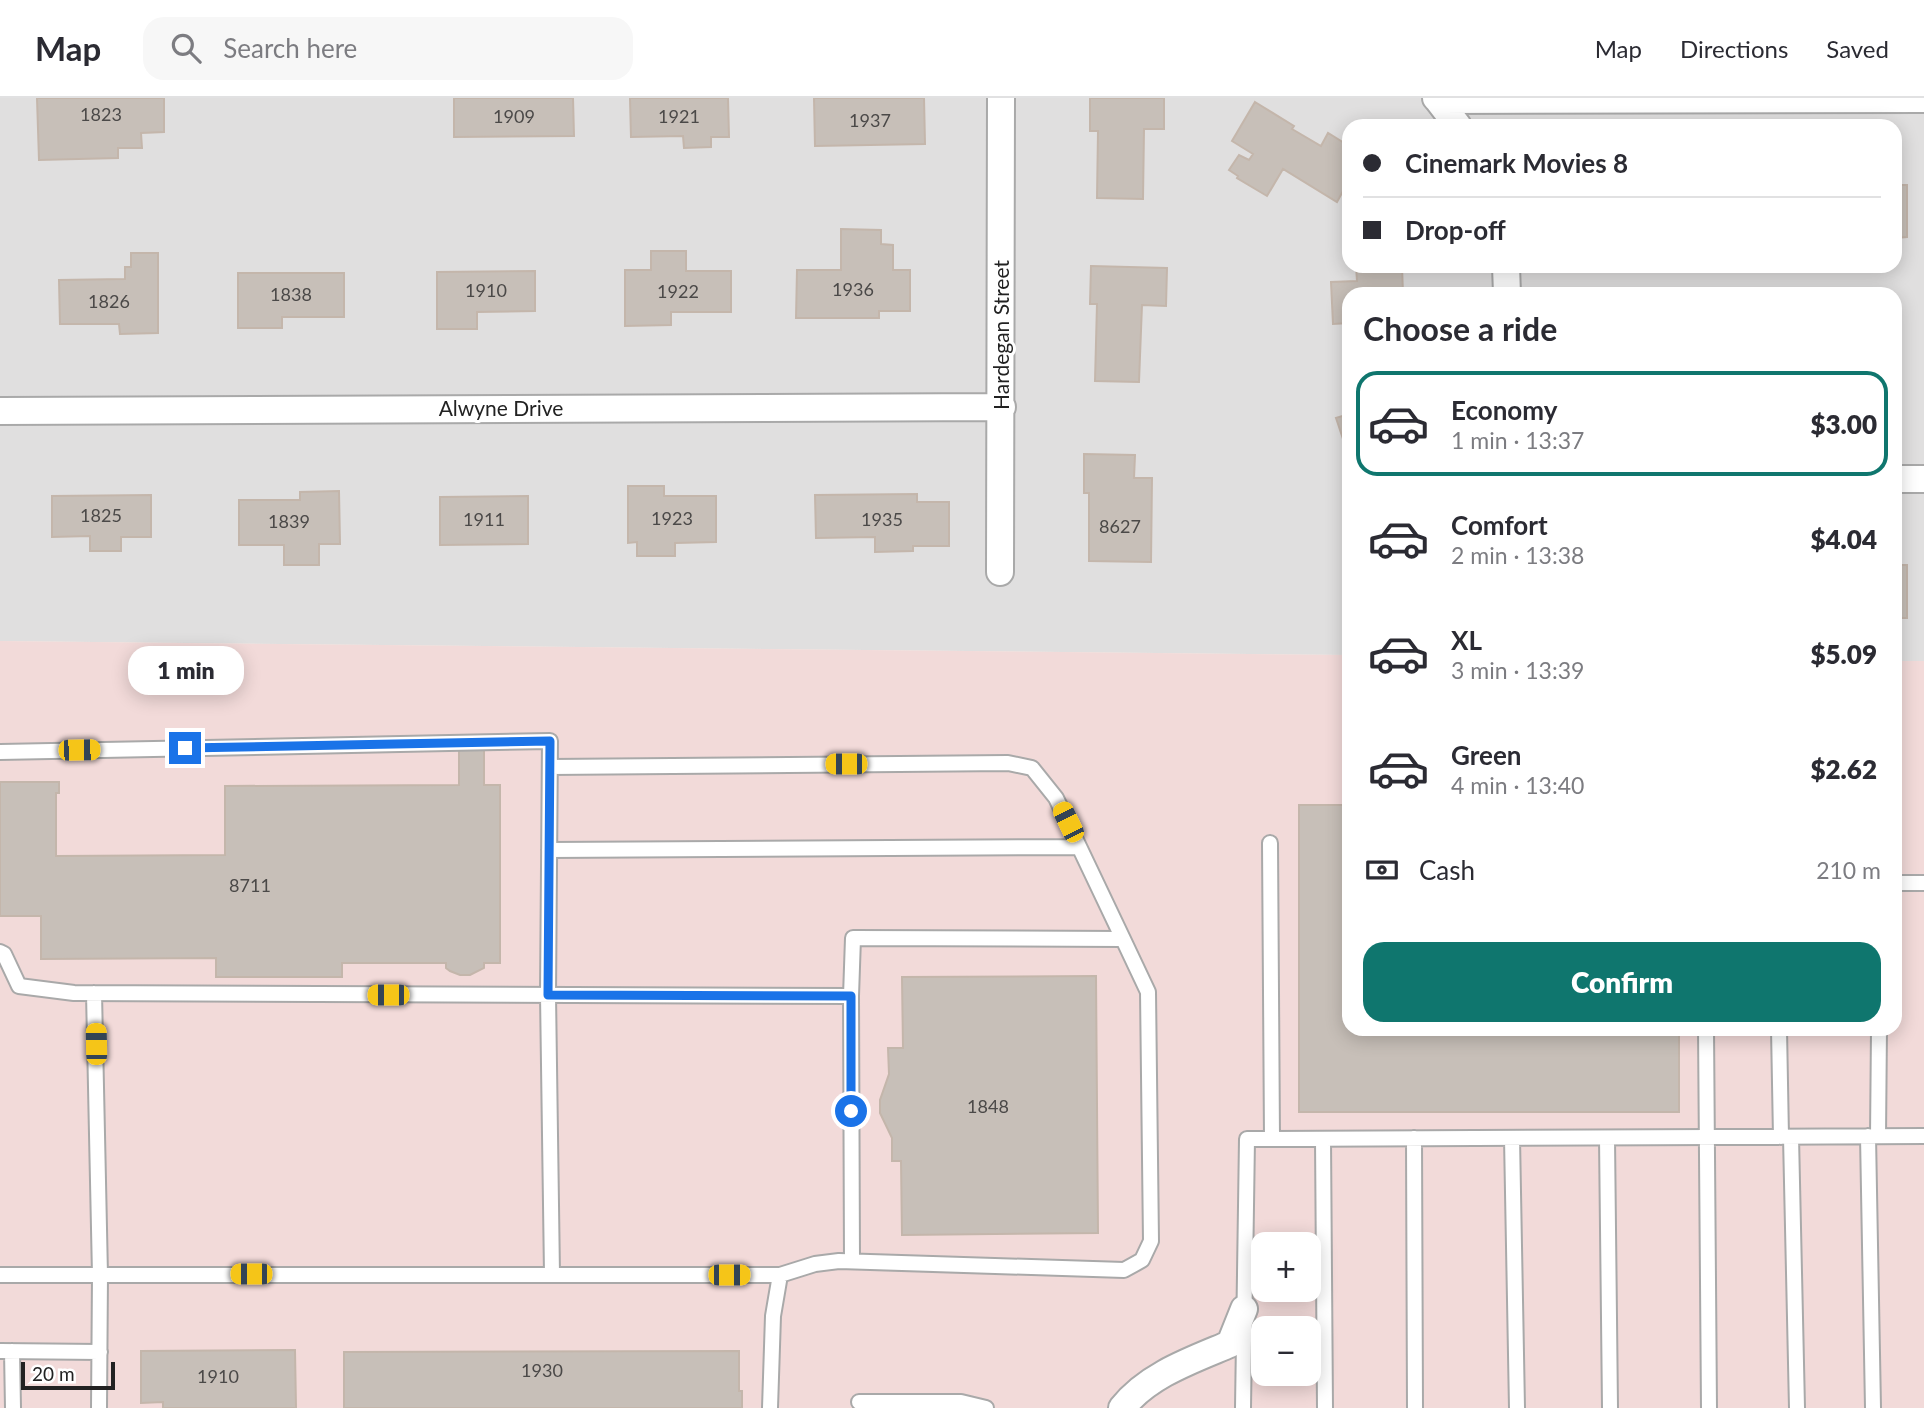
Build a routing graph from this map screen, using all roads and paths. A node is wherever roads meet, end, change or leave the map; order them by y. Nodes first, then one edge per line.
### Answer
1 (1001, 98) edge
2 (1437, 99) edge
3 (1924, 99) edge
4 (1453, 119) edge
5 (1002, 407) junction
6 (0, 411) edge
7 (1902, 479) edge
8 (1924, 479) edge
9 (1000, 572) dead end
10 (0, 752) edge
11 (550, 767) junction
12 (1270, 843) dead end
13 (1079, 846) junction
14 (549, 850) junction
15 (1902, 883) edge
16 (1924, 883) edge
17 (1123, 939) junction
18 (0, 951) edge
19 (94, 993) junction
20 (548, 995) junction
21 (851, 996) junction
22 (1706, 1036) edge
23 (1779, 1036) edge
24 (1879, 1036) edge
25 (1873, 1136) junction
26 (1924, 1136) edge
27 (1707, 1137) junction
28 (1786, 1137) junction
29 (1414, 1138) junction
30 (1512, 1138) junction
31 (1607, 1138) junction
32 (1272, 1139) junction
33 (1324, 1139) junction
34 (852, 1261) junction
35 (552, 1274) junction
36 (0, 1275) edge
37 (100, 1275) junction
38 (780, 1275) junction
39 (1244, 1308) junction
40 (6, 1351) edge
41 (100, 1352) junction
42 (859, 1402) dead end
43 (13, 1408) edge
44 (99, 1408) edge
45 (770, 1408) edge
46 (986, 1408) edge
47 (1122, 1408) edge
48 (1243, 1408) edge
49 (1325, 1408) edge
50 (1415, 1408) edge
51 (1517, 1408) edge
52 (1610, 1408) edge
53 (1709, 1408) edge
54 (1797, 1408) edge
55 (1873, 1408) edge

1 - 5 street, Hardegan Street
2 - 3 street
2 - 4 street
5 - 6 street, Alwyne Drive
5 - 9 street, Hardegan Street
7 - 8 street
10 - 11 lane
11 - 13 lane
11 - 14 lane
12 - 32 lane
13 - 14 lane
13 - 17 lane
14 - 20 lane
15 - 16 lane
17 - 21 lane
17 - 34 lane
18 - 19 lane
19 - 20 lane
19 - 37 lane
20 - 21 lane
20 - 35 lane
21 - 34 lane
22 - 27 lane
23 - 28 lane
24 - 25 lane
25 - 26 lane
25 - 28 lane
25 - 55 lane
27 - 28 lane
27 - 31 lane
27 - 53 lane
28 - 54 lane
29 - 30 lane
29 - 33 lane
29 - 50 lane
30 - 31 lane
30 - 51 lane
31 - 52 lane
32 - 33 lane
32 - 39 lane
33 - 49 lane
34 - 38 lane
35 - 37 lane
35 - 38 lane
36 - 37 lane
37 - 41 lane
38 - 45 lane
39 - 47 street
39 - 48 lane
40 - 41 lane
40 - 43 lane
41 - 44 lane
42 - 46 lane

